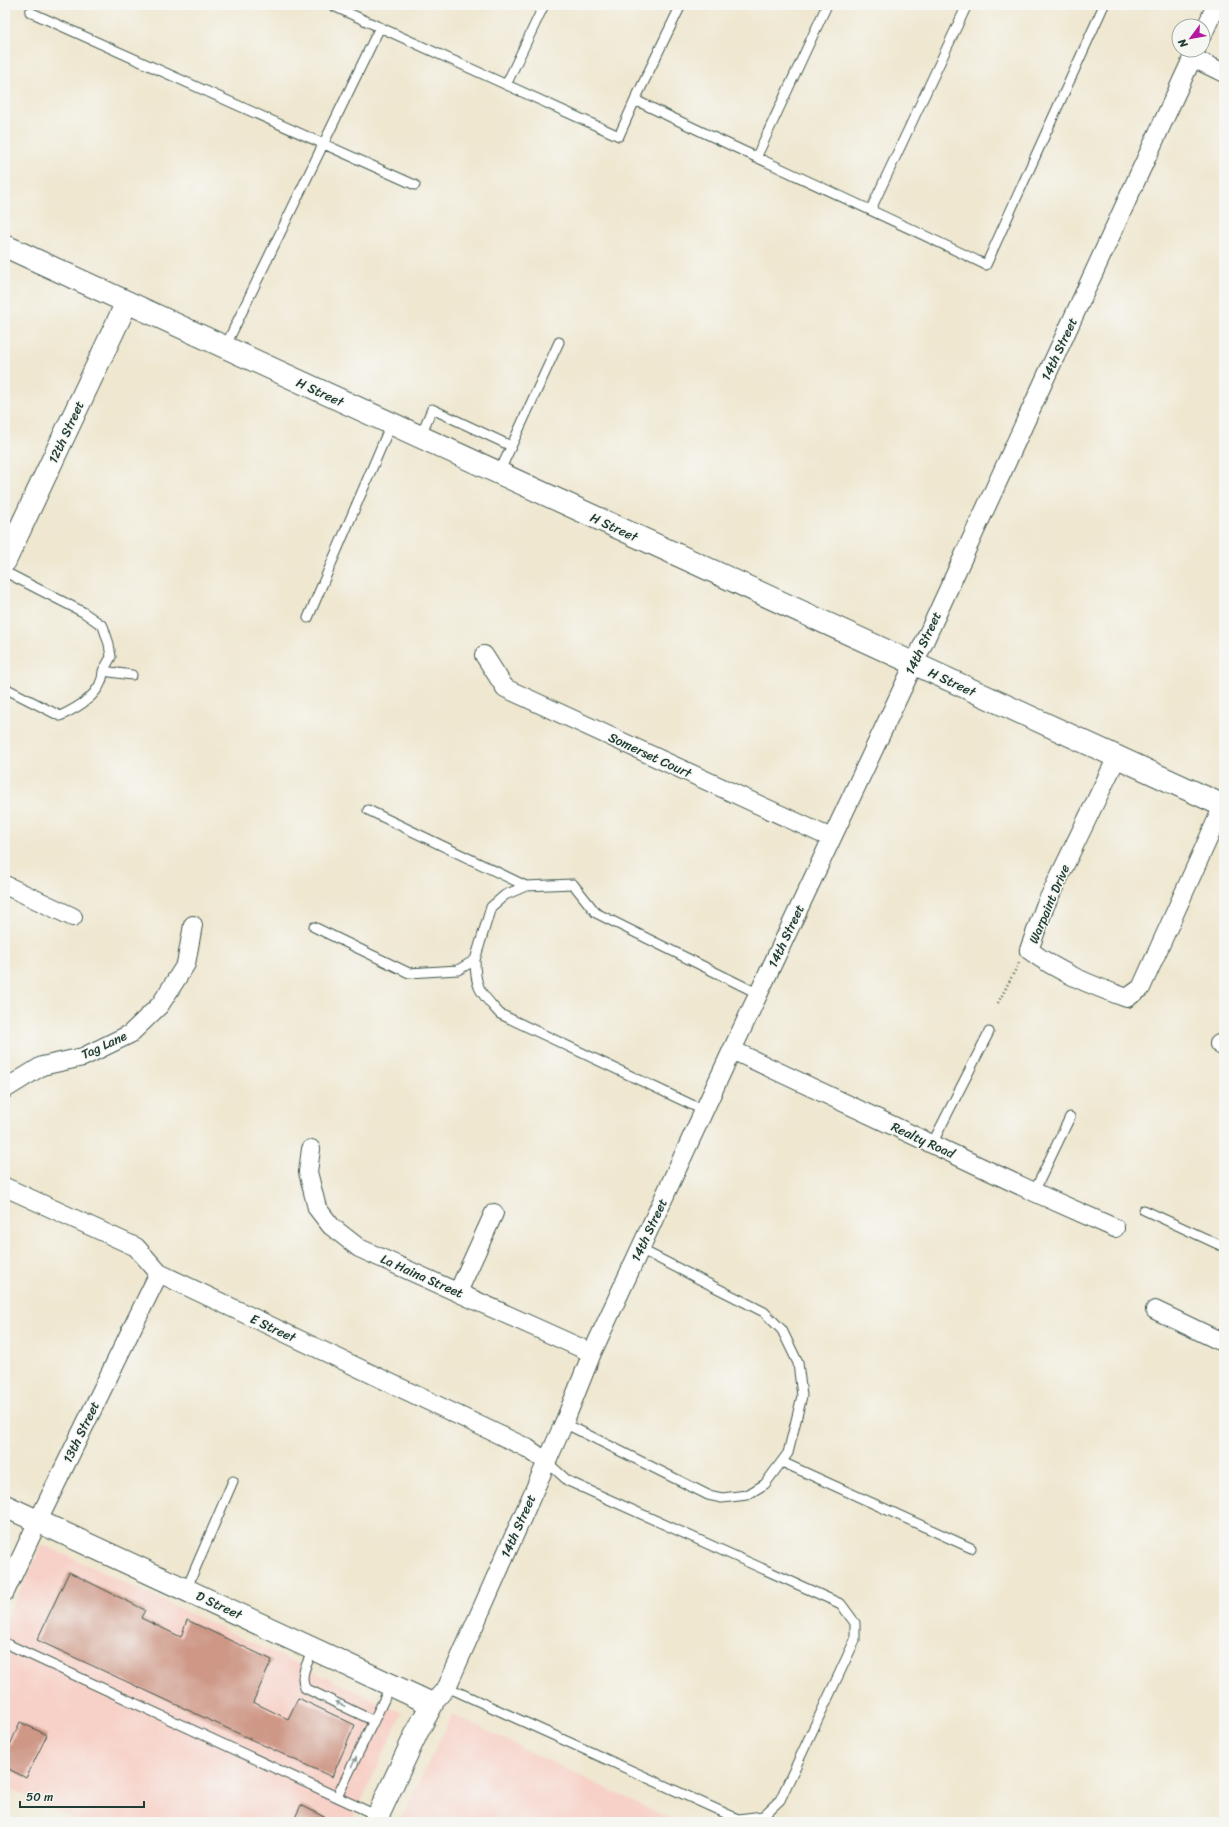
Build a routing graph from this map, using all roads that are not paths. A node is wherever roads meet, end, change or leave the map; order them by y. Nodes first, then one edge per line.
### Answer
1 (331, 5) edge
2 (544, 5) edge
3 (681, 5) edge
4 (827, 5) edge
5 (967, 5) edge
6 (1104, 5) edge
7 (1216, 5) edge
8 (30, 12) dead end
9 (1210, 18) edge
10 (380, 26) junction
11 (1193, 58) edge
12 (1201, 58) edge
13 (1224, 73) edge
14 (506, 85) junction
15 (635, 100) junction
16 (323, 145) junction
17 (756, 158) junction
18 (415, 185) dead end
19 (871, 209) junction
20 (5, 246) edge
21 (127, 302) junction
22 (560, 342) dead end
23 (224, 348) junction
24 (391, 424) junction
25 (419, 437) junction
26 (511, 446) junction
27 (498, 474) junction
28 (5, 561) edge
29 (5, 572) edge
30 (308, 618) dead end
31 (484, 655) dead end
32 (914, 664) junction
33 (103, 671) junction
34 (132, 675) dead end
35 (5, 688) edge
36 (1117, 757) junction
37 (1223, 806) edge
38 (368, 810) dead end
39 (831, 838) junction
40 (5, 885) edge
41 (526, 886) junction
42 (73, 917) dead end
43 (193, 925) dead end
44 (314, 927) dead end
45 (475, 960) junction
46 (759, 994) junction
47 (989, 1032) dead end
48 (732, 1050) junction
49 (5, 1089) edge
50 (705, 1111) junction
51 (1070, 1117) dead end
52 (932, 1144) junction
53 (311, 1149) dead end
54 (5, 1187) edge
55 (1034, 1192) junction
56 (1144, 1210) dead end
57 (494, 1213) dead end
58 (1115, 1228) dead end
59 (1224, 1247) edge
60 (640, 1248) junction
61 (159, 1273) junction
62 (458, 1292) junction
63 (1155, 1310) dead end
64 (1224, 1343) edge
65 (592, 1353) junction
66 (564, 1423) junction
67 (547, 1462) junction
68 (782, 1462) junction
69 (233, 1481) dead end
70 (5, 1506) edge
71 (38, 1521) junction
72 (971, 1548) dead end
73 (186, 1590) junction
74 (5, 1592) edge
75 (5, 1643) edge
76 (314, 1649) junction
77 (392, 1685) junction
78 (447, 1687) junction
79 (432, 1704) junction
80 (374, 1721) junction
81 (337, 1797) junction
82 (377, 1819) edge

1 - 10 lane
2 - 14 lane
3 - 15 lane
4 - 17 lane
5 - 19 lane
6 - 19 lane
7 - 9 street
8 - 16 lane
10 - 14 lane
10 - 16 lane
11 - 32 street, 14th Street
12 - 13 street
14 - 15 lane
15 - 17 lane
16 - 18 lane
16 - 23 lane
17 - 19 lane
20 - 21 street, H Street
21 - 23 street, H Street
21 - 28 street, 12th Street
22 - 26 lane
23 - 24 street, H Street
24 - 25 street, H Street
24 - 30 lane
25 - 26 lane
25 - 27 street, H Street
26 - 27 lane
27 - 32 street, H Street
29 - 33 lane
31 - 39 street, Somerset Court
32 - 36 street, H Street
32 - 39 street, 14th Street
33 - 34 lane
33 - 35 lane
36 - 37 street, H Street
36 - 37 street, Warpaint Drive
38 - 41 lane
39 - 46 street, 14th Street
40 - 42 street
41 - 45 lane
41 - 46 lane
43 - 49 street, Tag Lane
44 - 45 lane
45 - 50 lane
46 - 48 street, 14th Street
47 - 52 lane
48 - 50 street, 14th Street
48 - 52 street, Realty Road
50 - 60 street, 14th Street
51 - 55 lane
52 - 55 street, Realty Road
53 - 62 street, La Haina Street
54 - 61 street, E Street
55 - 58 street, Realty Road
56 - 59 lane
57 - 62 street
60 - 65 street, 14th Street
60 - 68 lane
61 - 67 street, E Street
61 - 71 street, 13th Street
62 - 65 street, La Haina Street
63 - 64 street
65 - 66 street, 14th Street
66 - 67 street, 14th Street
66 - 68 lane
67 - 78 street, 14th Street
67 - 78 lane
68 - 72 lane
69 - 73 lane
70 - 71 street, D Street
71 - 73 street, D Street
71 - 74 street, 13th Street
73 - 76 street, D Street
75 - 81 lane
76 - 77 street, D Street
80 -> 76 lane
77 - 79 street, D Street
77 - 80 lane
78 - 79 street, 14th Street
79 - 82 street, 14th Street
81 -> 80 lane
81 - 82 lane

